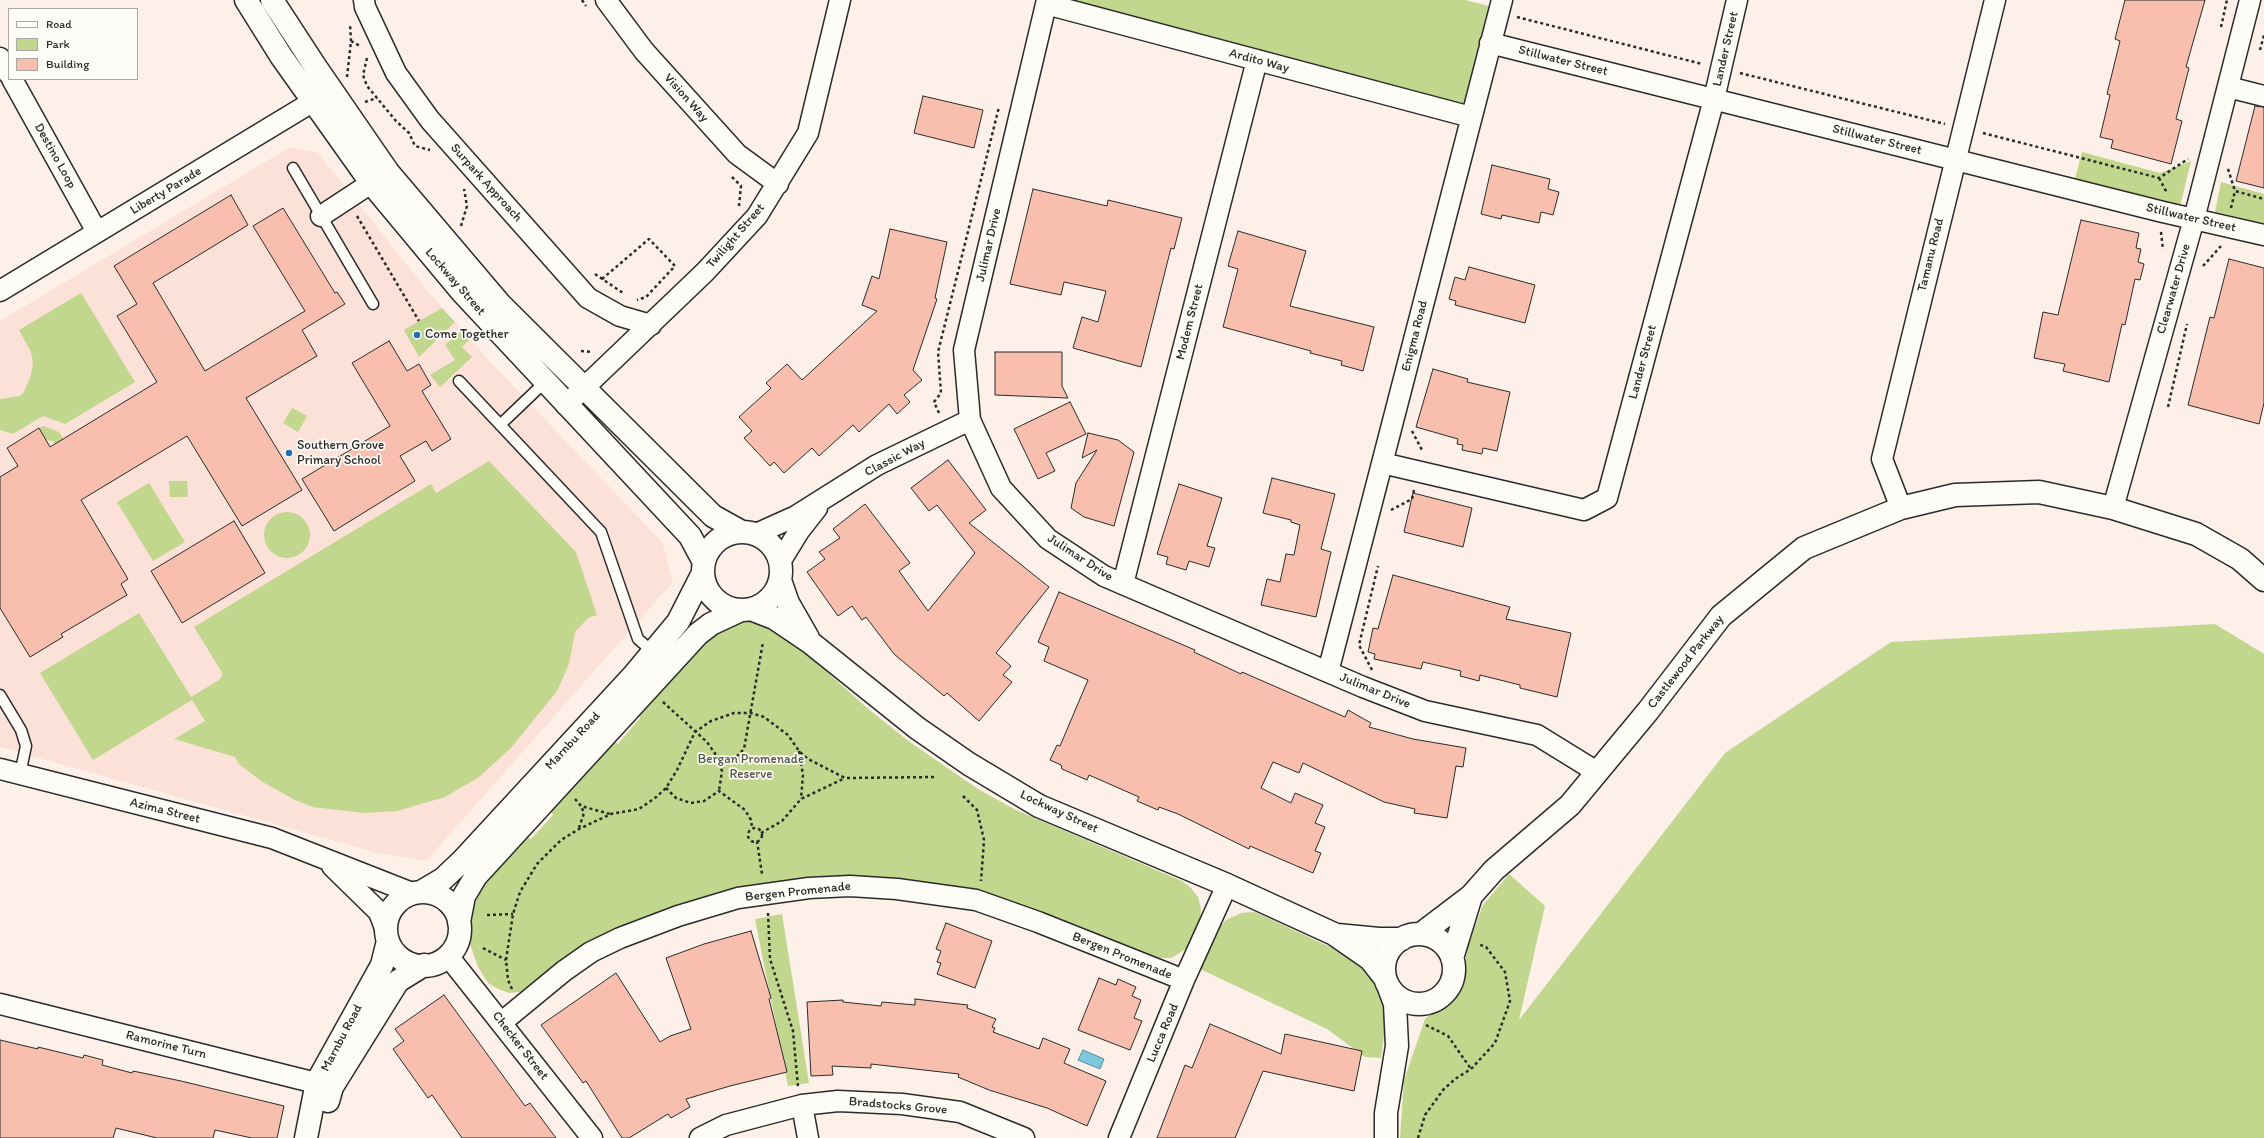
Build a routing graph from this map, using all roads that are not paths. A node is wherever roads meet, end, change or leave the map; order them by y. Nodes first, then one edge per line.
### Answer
1 (246, 0) edge
2 (272, 0) edge
3 (364, 0) edge
4 (606, 0) edge
5 (840, 0) edge
6 (1502, 0) edge
7 (1737, 0) edge
8 (1995, 0) edge
9 (2250, 0) edge
10 (1046, 2) edge
11 (1490, 43) junction
12 (0, 58) edge
13 (1257, 60) junction
14 (8, 72) edge
15 (13, 80) edge
16 (339, 87) junction
17 (2228, 87) junction
18 (2264, 96) edge
19 (1714, 99) junction
20 (313, 102) junction
21 (1471, 118) junction
22 (1954, 160) junction
23 (293, 168) dead end
24 (380, 178) junction
25 (778, 184) junction
26 (321, 216) junction
27 (2194, 219) junction
28 (97, 232) junction
29 (2264, 236) edge
30 (0, 291) edge
31 (373, 304) dead end
32 (651, 325) junction
33 (459, 381) dead end
34 (545, 382) junction
35 (584, 388) junction
36 (566, 405) junction
37 (970, 420) junction
38 (500, 425) junction
39 (1382, 463) junction
40 (823, 500) junction
41 (1901, 508) junction
42 (2113, 508) junction
43 (748, 533) junction
44 (704, 567) junction
45 (780, 571) junction
46 (2264, 580) edge
47 (1123, 584) junction
48 (746, 609) junction
49 (811, 643) junction
50 (653, 652) junction
51 (1328, 672) junction
52 (0, 695) edge
53 (0, 769) edge
54 (1597, 772) junction
55 (20, 774) junction
56 (327, 860) junction
57 (1227, 885) junction
58 (416, 892) junction
59 (1471, 896) junction
60 (459, 922) junction
61 (1334, 934) junction
62 (387, 936) junction
63 (1411, 937) junction
64 (448, 956) junction
65 (1452, 958) junction
66 (424, 965) junction
67 (1184, 980) junction
68 (1386, 981) junction
69 (0, 1004) edge
70 (1425, 1004) junction
71 (502, 1022) junction
72 (1397, 1046) junction
73 (324, 1085) junction
74 (800, 1096) junction
75 (306, 1138) edge
76 (320, 1138) edge
77 (592, 1138) edge
78 (700, 1138) edge
79 (808, 1138) edge
80 (1024, 1138) edge
81 (1119, 1138) edge
82 (1386, 1138) edge

1 - 20 street, Lockway Street
2 - 16 street, Lockway Street
3 - 32 street, Surpark Approach
4 - 25 street, Vision Way
5 - 25 street, Twilight Street
6 - 11 street, Enigma Road
7 - 19 street, Lander Street
8 - 22 street, Tamanu Road
9 - 17 street, Clearwater Drive
10 - 13 street, Ardito Way
10 - 37 street, Julimar Drive
11 - 19 street, Stillwater Street
11 - 21 street, Enigma Road
12 - 14 street
13 - 21 street, Ardito Way
13 - 47 street, Modem Street
15 - 28 street, Destino Loop
16 - 20 street, Liberty Parade
16 - 24 street, Lockway Street
17 - 18 street
17 - 27 street, Clearwater Drive
19 - 22 street, Stillwater Street
19 - 39 street, Lander Street
20 - 24 street, Lockway Street
20 - 28 street, Liberty Parade
21 - 39 street, Enigma Road
22 - 27 street, Stillwater Street
22 - 41 street, Tamanu Road
23 - 26 lane
24 - 26 street
24 - 34 street, Lockway Street
24 - 35 street, Lockway Street
25 - 32 street, Twilight Street
26 - 31 lane
27 - 29 street, Stillwater Street
27 - 42 street, Clearwater Drive
28 - 30 street, Liberty Parade
32 - 35 street, Twilight Street
33 - 38 lane
34 - 36 street, Lockway Street
34 - 38 lane
35 - 36 street, Twilight Street
35 - 43 street, Lockway Street
36 - 44 street, Lockway Street
37 - 40 street, Classic Way
37 - 47 street, Julimar Drive
38 - 50 lane
39 - 51 street, Enigma Road
40 - 43 street, Classic Way
40 - 45 street, Classic Way
41 - 42 street, Castlewood Parkway
41 - 54 street, Castlewood Parkway
42 - 46 street, Castlewood Parkway
43 - 44 street
43 - 45 street
44 - 48 street
44 - 50 street, Marnbu Road
45 - 48 street
45 - 49 street, Lockway Street
47 - 51 street, Julimar Drive
48 - 49 street, Lockway Street
48 - 60 street, Marnbu Road
49 - 57 street, Lockway Street
50 - 58 street, Marnbu Road
51 - 54 street, Julimar Drive
52 - 55 lane
53 - 55 street, Azima Street
54 - 59 street, Castlewood Parkway
55 - 56 street, Azima Street
56 - 58 street, Azima Street
56 - 62 street
57 - 61 street, Lockway Street
57 - 67 street, Lucca Road
58 - 60 street
58 - 62 street
59 - 63 street, Castlewood Parkway
59 - 65 street, Castlewood Parkway
60 - 64 street
61 - 63 street, Lockway Street
61 - 68 street, Lockway Street
62 - 66 street
62 - 73 street, Marnbu Road
63 - 65 street
63 - 68 street
64 - 66 street
64 - 71 street, Checker Street
65 - 70 street
66 - 73 street, Marnbu Road
67 - 71 street, Bergen Promenade
67 - 81 street, Lucca Road
68 - 70 street
68 - 72 street
69 - 73 street, Ramorine Turn
70 - 72 street
71 - 77 street, Checker Street
72 - 82 street
73 - 75 street, Marnbu Road
73 - 76 street, Marnbu Road
74 - 78 street, Bradstocks Grove
74 - 79 street
74 - 80 street, Bradstocks Grove

